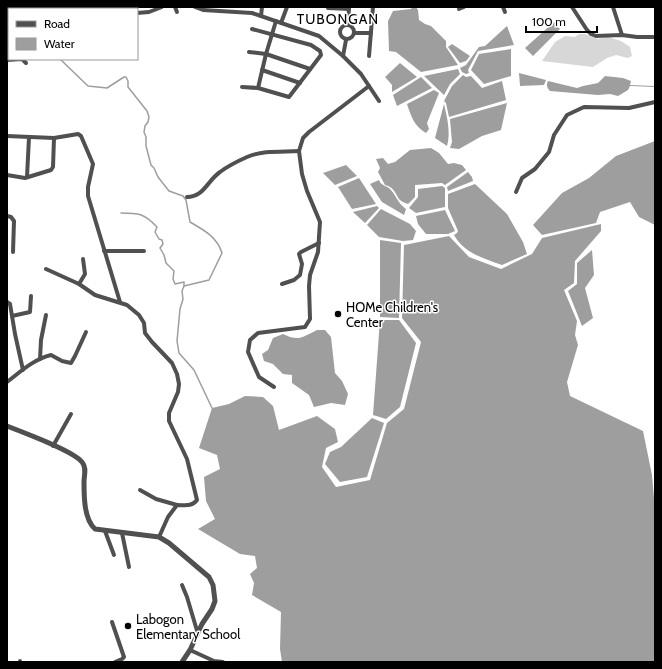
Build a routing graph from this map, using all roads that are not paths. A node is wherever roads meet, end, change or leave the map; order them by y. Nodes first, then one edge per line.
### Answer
1 (162, 7) edge
2 (175, 7) edge
3 (195, 7) edge
4 (262, 7) edge
5 (287, 7) edge
6 (373, 7) edge
7 (503, 7) edge
8 (572, 7) edge
9 (613, 7) edge
10 (328, 8) dead end
11 (349, 8) edge
12 (229, 9) edge
13 (177, 12) dead end
14 (505, 12) dead end
15 (138, 13) edge
16 (261, 16) junction
17 (276, 21) junction
18 (281, 23) junction
19 (348, 25) junction
20 (252, 29) dead end
21 (371, 32) junction
22 (354, 33) junction
23 (272, 34) junction
24 (622, 35) junction
25 (655, 37) edge
26 (346, 40) junction
27 (249, 52) dead end
28 (266, 54) junction
29 (343, 56) junction
30 (369, 56) dead end
31 (23, 60) edge
32 (26, 63) dead end
33 (310, 69) junction
34 (262, 70) junction
35 (300, 83) junction
36 (369, 86) junction
37 (242, 87) dead end
38 (258, 88) junction
39 (378, 101) dead end
40 (655, 102) edge
41 (7, 136) edge
42 (29, 137) junction
43 (54, 138) junction
44 (299, 151) junction
45 (7, 175) edge
46 (27, 177) junction
47 (516, 192) dead end
48 (186, 197) dead end
49 (7, 216) edge
50 (319, 243) junction
51 (104, 251) junction
52 (144, 251) dead end
53 (13, 252) dead end
54 (83, 259) dead end
55 (46, 269) dead end
56 (79, 284) junction
57 (282, 284) dead end
58 (31, 296) dead end
59 (7, 302) edge
60 (120, 302) junction
61 (46, 315) dead end
62 (12, 316) junction
63 (86, 332) dead end
64 (40, 359) junction
65 (23, 370) junction
66 (7, 382) edge
67 (274, 387) dead end
68 (71, 414) dead end
69 (7, 426) edge
70 (52, 446) junction
71 (140, 490) dead end
72 (177, 505) junction
73 (105, 531) junction
74 (122, 533) junction
75 (159, 537) junction
76 (114, 555) dead end
77 (129, 567) dead end
78 (182, 585) dead end
79 (112, 622) dead end
80 (198, 634) junction
81 (190, 650) junction
82 (116, 662) edge
83 (182, 662) edge
84 (223, 662) edge

1 - 15 street
2 - 13 street
3 - 12 street
4 - 16 street
5 - 18 street
6 - 21 street
7 - 14 street
8 - 24 street
9 - 24 street
10 - 11 street
11 - 19 street
12 - 16 street
16 - 17 street
17 - 18 street
17 - 23 street
18 - 29 street
19 - 22 street
19 - 26 street
20 - 23 street
21 - 22 street
21 - 30 street
22 - 26 street
23 - 28 street
23 - 33 street
24 - 25 street
26 - 29 street
27 - 28 street
28 - 33 street
28 - 34 street
29 - 36 street
31 - 32 street
33 - 35 street
34 - 35 street
34 - 38 street
35 - 38 street
36 - 39 street
36 - 44 street
37 - 38 street
40 - 47 street
41 - 42 street
42 - 43 street
42 - 46 street
43 - 46 street
43 - 51 street
44 - 48 street
44 - 50 street
45 - 46 street
49 - 53 street
50 - 57 street
50 - 67 street
51 - 52 street
51 - 60 street
54 - 56 street
55 - 56 street
56 - 60 street
58 - 62 street
59 - 62 street
60 - 72 street
61 - 64 street
62 - 65 street
63 - 64 street
64 - 65 street
65 - 66 street
68 - 70 street
69 - 70 street
70 - 73 street
71 - 72 street
72 - 75 street
73 - 74 street
73 - 76 street
74 - 75 street
74 - 77 street
75 - 80 street
78 - 80 street
79 - 82 street
80 - 81 street
81 - 83 street
81 - 84 street

